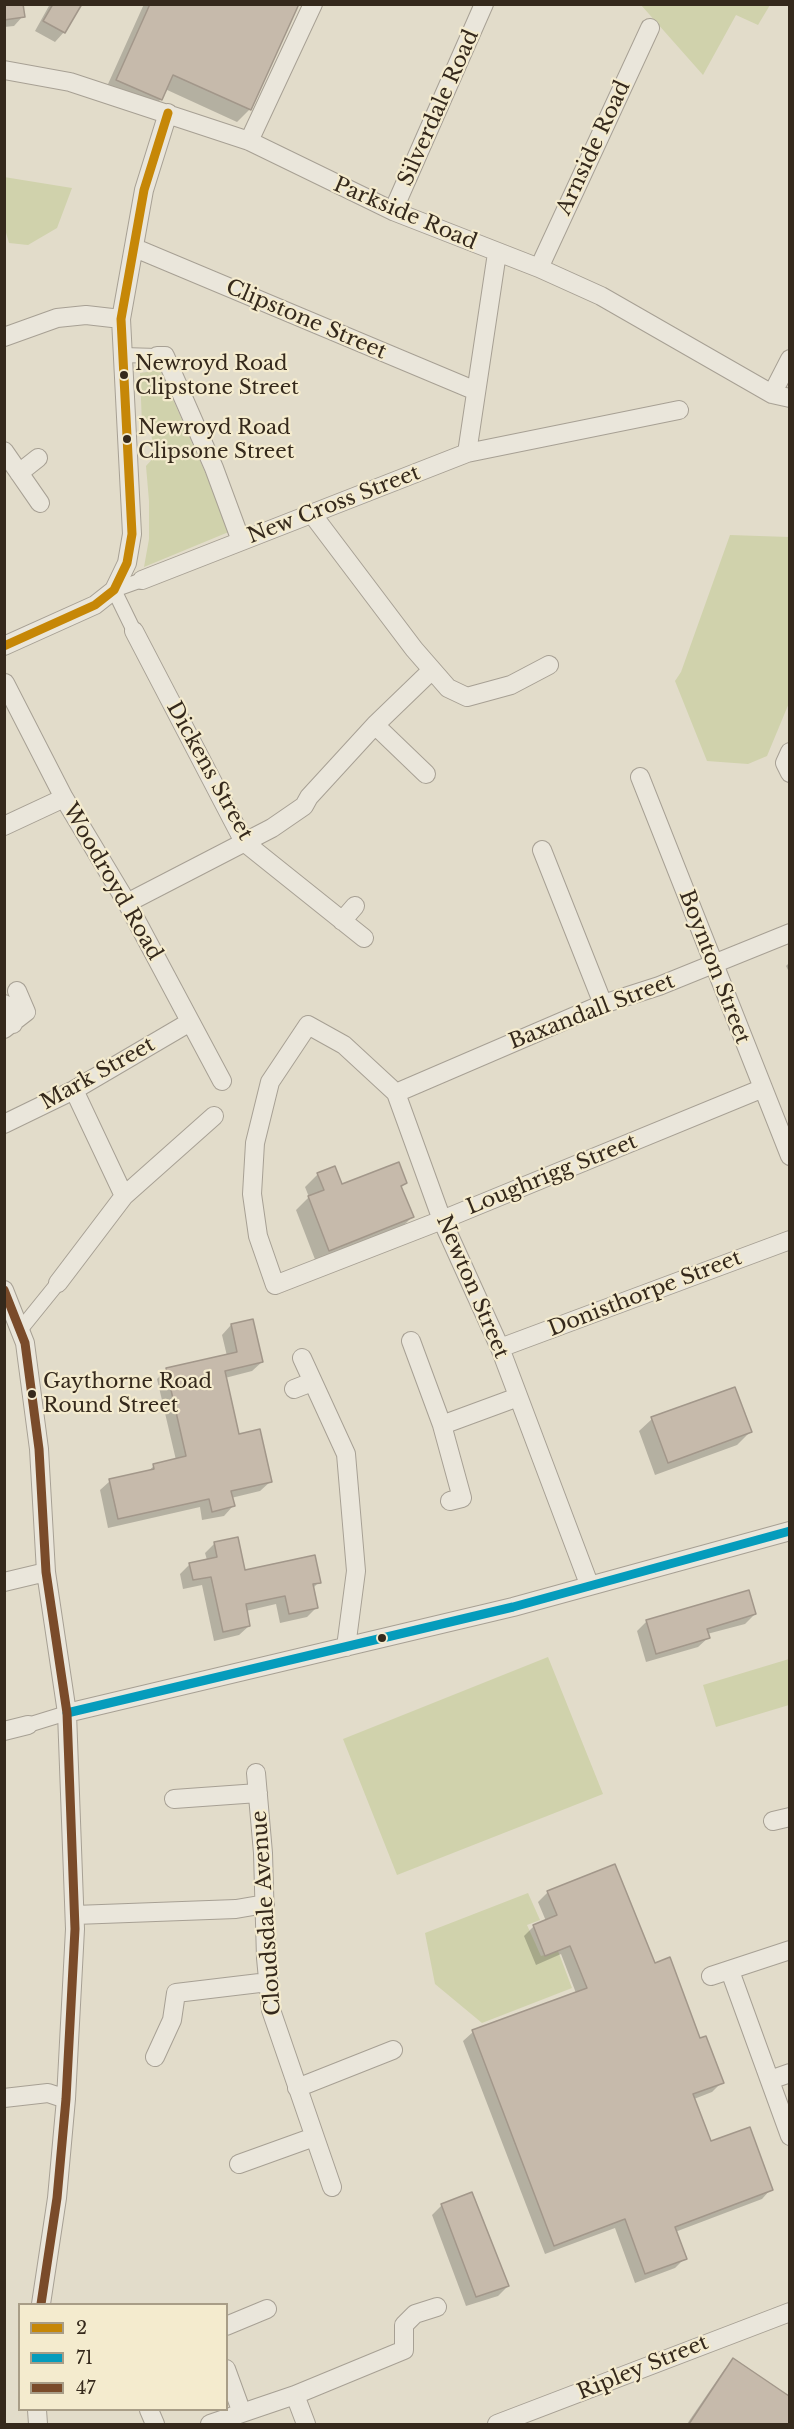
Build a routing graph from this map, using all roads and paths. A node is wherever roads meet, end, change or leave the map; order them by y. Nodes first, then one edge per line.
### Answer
1 (313, 4) edge
2 (484, 4) edge
3 (650, 28) dead end
4 (4, 70) edge
5 (168, 113) junction
6 (249, 141) junction
7 (393, 211) junction
8 (135, 249) junction
9 (497, 253) junction
10 (538, 268) junction
11 (121, 319) junction
12 (4, 337) edge
13 (123, 356) junction
14 (157, 356) joint
15 (789, 359) edge
16 (476, 391) junction
17 (781, 396) edge
18 (679, 410) dead end
19 (4, 451) edge
20 (467, 453) junction
21 (38, 458) dead end
22 (19, 473) junction
23 (40, 503) dead end
24 (312, 514) junction
25 (241, 541) junction
26 (142, 580) joint
27 (114, 590) junction
28 (134, 631) joint
29 (4, 646) edge
30 (549, 665) dead end
31 (432, 670) junction
32 (5, 682) edge
33 (375, 725) junction
34 (789, 752) edge
35 (789, 772) edge
36 (426, 774) dead end
37 (640, 777) dead end
38 (64, 798) junction
39 (4, 826) edge
40 (244, 842) junction
41 (542, 850) dead end
42 (127, 903) junction
43 (355, 906) dead end
44 (342, 921) junction
45 (789, 933) edge
46 (364, 938) dead end
47 (713, 965) junction
48 (11, 997) edge
49 (603, 1004) junction
50 (14, 1021) edge
51 (190, 1022) junction
52 (222, 1081) dead end
53 (761, 1089) junction
54 (74, 1090) junction
55 (396, 1093) junction
56 (214, 1116) dead end
57 (4, 1124) edge
58 (789, 1156) edge
59 (124, 1196) junction
60 (442, 1220) junction
61 (789, 1240) edge
62 (58, 1283) joint
63 (275, 1285) joint
64 (5, 1291) edge
65 (21, 1330) junction
66 (411, 1341) dead end
67 (500, 1348) junction
68 (302, 1358) dead end
69 (312, 1382) junction
70 (294, 1389) dead end
71 (518, 1397) junction
72 (442, 1425) junction
73 (450, 1501) dead end
74 (789, 1531) edge
75 (46, 1572) junction
76 (4, 1582) edge
77 (589, 1584) junction
78 (346, 1647) junction
79 (67, 1713) junction
80 (28, 1725) joint
81 (4, 1731) edge
82 (256, 1773) dead end
83 (258, 1793) junction
84 (174, 1799) dead end
85 (265, 1904) junction
86 (75, 1915) junction
87 (789, 1950) edge
88 (730, 1971) junction
89 (711, 1976) dead end
90 (268, 1982) junction
91 (393, 2050) dead end
92 (155, 2057) dead end
93 (789, 2073) edge
94 (770, 2080) junction
95 (297, 2088) junction
96 (4, 2098) edge
97 (66, 2099) junction
98 (789, 2136) edge
99 (314, 2137) junction
100 (239, 2164) dead end
101 (332, 2187) dead end
102 (41, 2303) edge
103 (437, 2307) dead end
104 (267, 2309) dead end
105 (789, 2312) edge
106 (228, 2325) edge
107 (228, 2375) edge
108 (295, 2395) junction
109 (242, 2414) junction
110 (210, 2424) edge
111 (306, 2424) edge
112 (497, 2424) edge

1 - 6 street
2 - 7 street, Silverdale Road
3 - 10 street, Arnside Road
4 - 5 street, Parkside Road
5 - 6 street, Parkside Road
5 - 8 street
6 - 7 street, Parkside Road
7 - 9 street, Parkside Road
8 - 11 street
8 - 16 street, Clipstone Street
9 - 10 street, Parkside Road
9 - 16 street
10 - 17 street, Parkside Road
11 - 12 street
11 - 13 street
13 - 14 street
13 - 27 street
14 - 25 street
15 - 17 street
16 - 20 street
18 - 20 street, New Cross Street
19 - 22 street
20 - 24 street, New Cross Street
21 - 22 street
22 - 23 street
24 - 25 street, New Cross Street
24 - 31 street
25 - 26 street, New Cross Street
26 - 27 street, New Cross Street
27 - 28 street, Dickens Street
27 - 29 street, New Cross Street
28 - 40 street, Dickens Street
30 - 31 street
31 - 33 street
32 - 38 street, Woodroyd Road
33 - 36 street
33 - 40 street
34 - 35 street
37 - 47 street, Boynton Street
38 - 39 street
38 - 42 street, Woodroyd Road
40 - 42 street
40 - 44 street, Dickens Street
41 - 49 street
42 - 51 street, Woodroyd Road
43 - 44 street
44 - 46 street, Dickens Street
45 - 47 street, Baxandall Street
47 - 49 street, Baxandall Street
47 - 53 street, Boynton Street
48 - 50 street
49 - 55 street, Baxandall Street
51 - 52 street, Woodroyd Road
51 - 54 street, Mark Street
53 - 58 street, Boynton Street
53 - 60 street, Loughrigg Street
54 - 57 street, Mark Street
54 - 59 street
55 - 60 street, Newton Street
55 - 63 street, Newton Street
56 - 59 street
59 - 62 street
60 - 63 street, Loughrigg Street
60 - 67 street, Newton Street
61 - 67 street, Donisthorpe Street
62 - 65 street
64 - 65 street
65 - 75 street
66 - 72 street
67 - 71 street, Newton Street
68 - 69 street
69 - 70 street
69 - 78 street
71 - 72 street
71 - 77 street, Newton Street
72 - 73 street
74 - 77 street
75 - 76 street
75 - 79 street
77 - 78 street
78 - 79 street
79 - 80 street
79 - 86 street
80 - 81 street
82 - 83 street, Cloudsdale Avenue
83 - 84 street
83 - 85 street, Cloudsdale Avenue
85 - 86 street
85 - 90 street, Cloudsdale Avenue
86 - 97 street
87 - 88 street
88 - 89 street
88 - 94 street
90 - 92 street
90 - 95 street, Cloudsdale Avenue
91 - 95 street
93 - 94 street
94 - 98 street
95 - 99 street, Cloudsdale Avenue
96 - 97 street
97 - 102 street
99 - 100 street
99 - 101 street, Cloudsdale Avenue
103 - 108 street
104 - 106 street
105 - 112 street, Ripley Street
107 - 109 street
108 - 109 street
108 - 111 street
109 - 110 street

